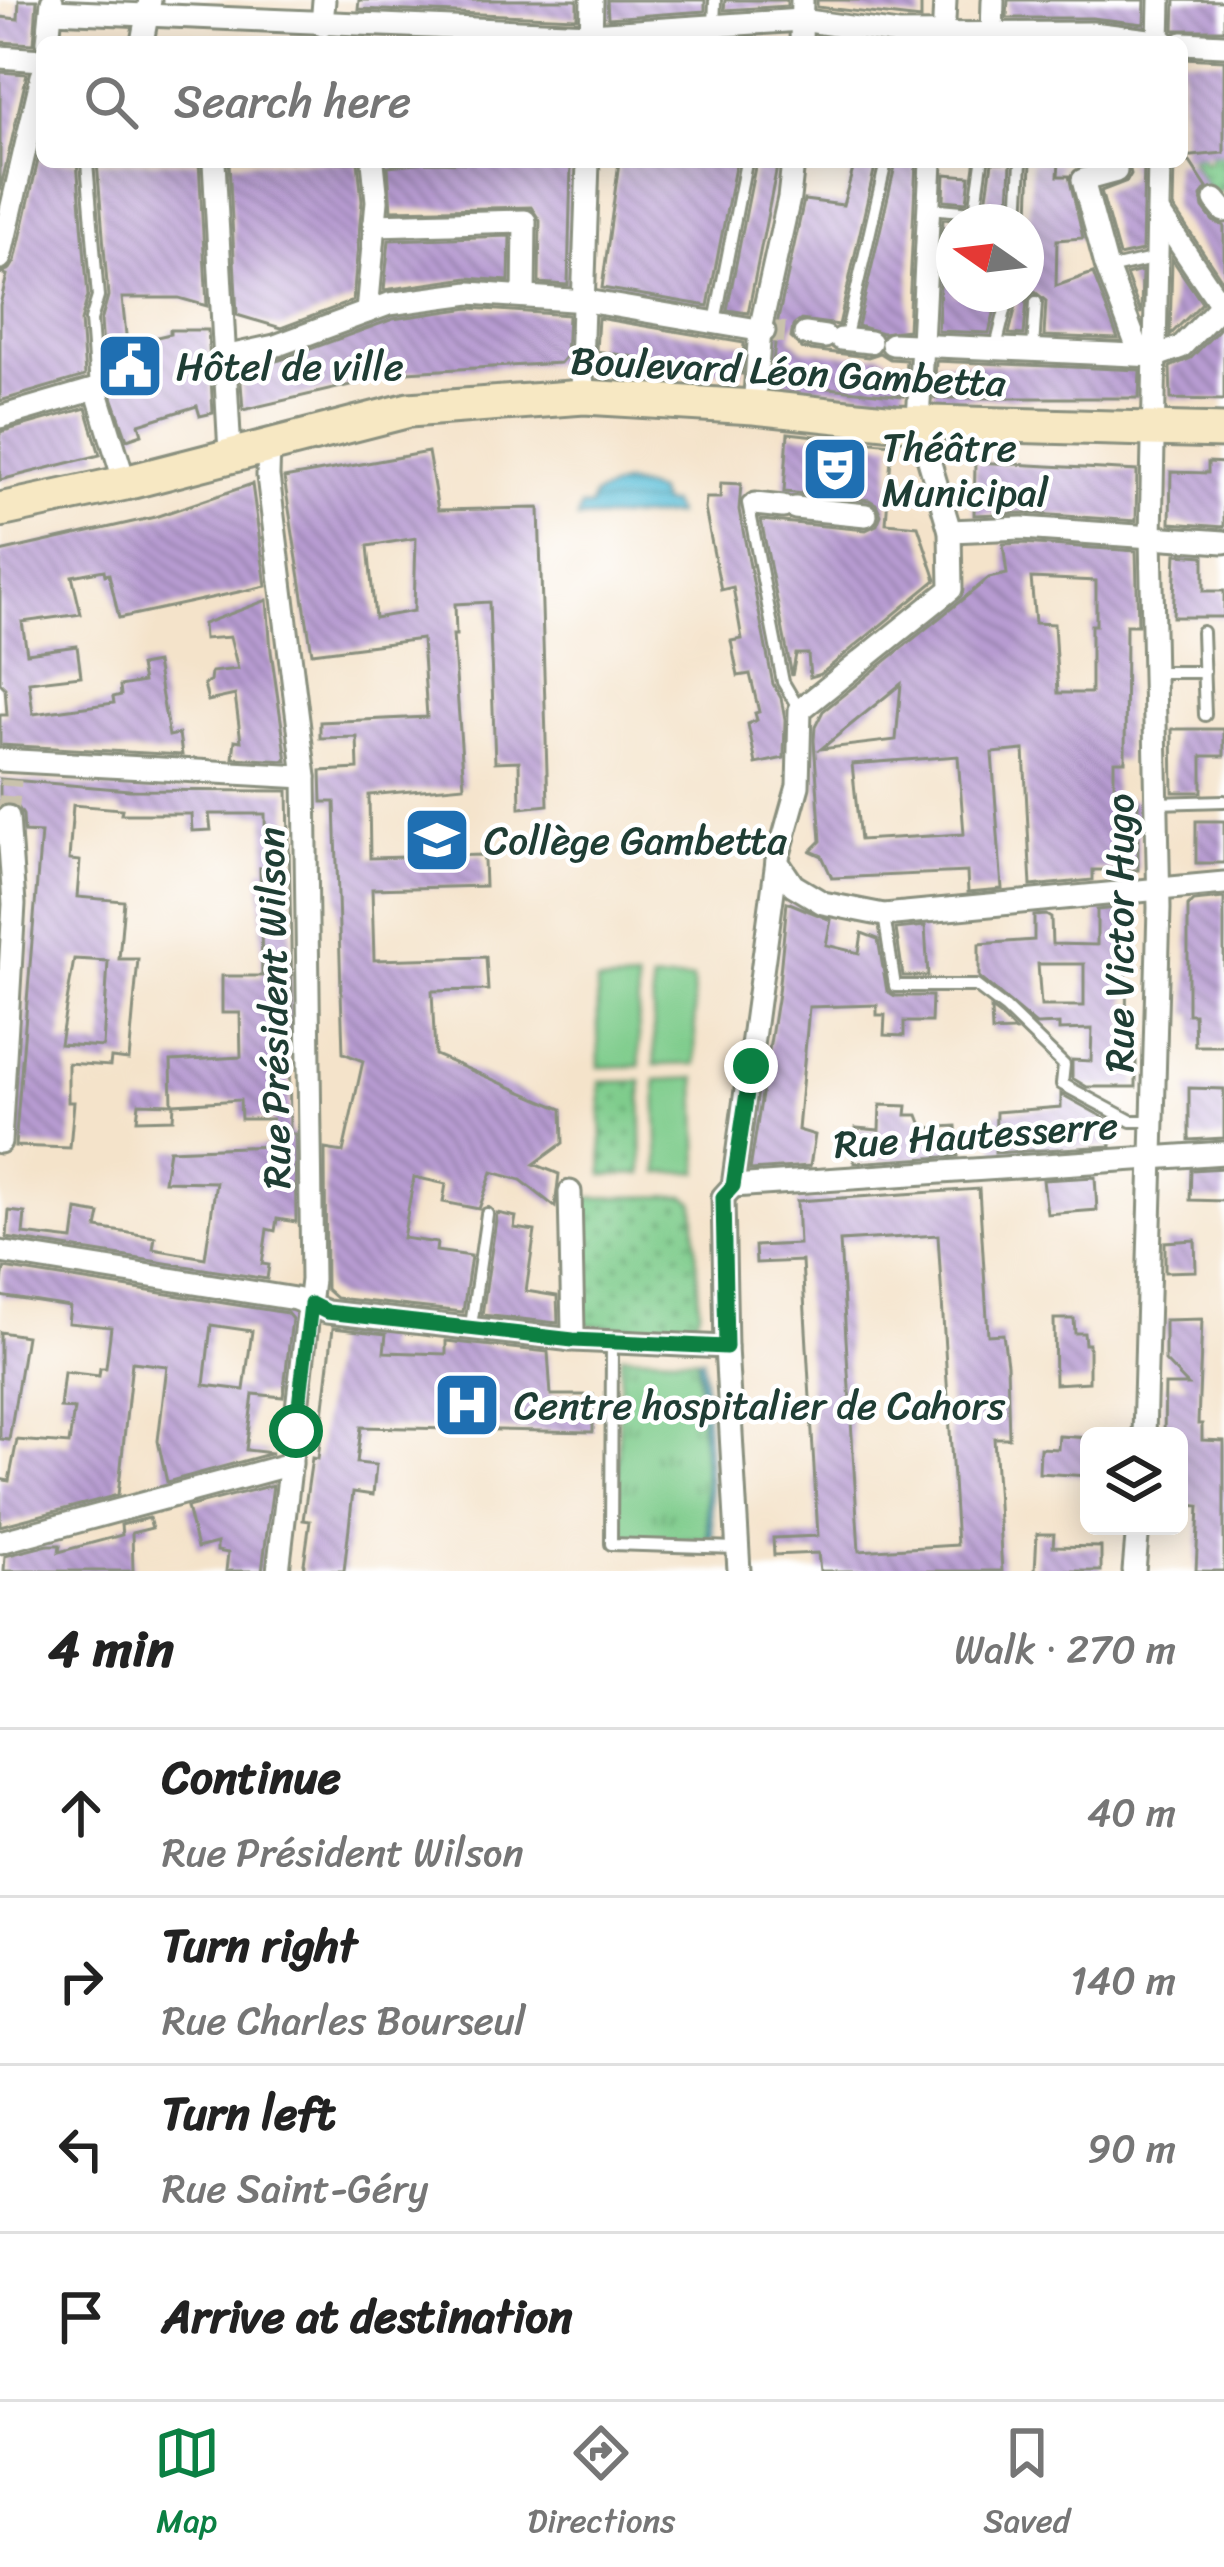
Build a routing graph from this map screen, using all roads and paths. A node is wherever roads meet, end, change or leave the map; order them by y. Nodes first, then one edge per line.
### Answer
1 (324, 0) edge
2 (592, 0) edge
3 (715, 0) edge
4 (946, 0) edge
5 (993, 0) edge
6 (1160, 0) edge
7 (52, 6) edge
8 (148, 8) edge
9 (801, 21) edge
10 (715, 27) junction
11 (332, 30) edge
12 (758, 34) edge
13 (49, 36) edge
14 (526, 36) edge
15 (591, 36) edge
16 (614, 36) edge
17 (887, 36) edge
18 (943, 36) edge
19 (996, 36) edge
20 (1161, 36) edge
21 (1188, 43) edge
22 (1224, 45) edge
23 (0, 57) edge
24 (36, 60) edge
25 (36, 92) edge
26 (12, 158) edge
27 (87, 168) edge
28 (214, 168) edge
29 (374, 168) edge
30 (588, 168) edge
31 (745, 168) edge
32 (792, 168) edge
33 (884, 168) edge
34 (930, 168) edge
35 (981, 168) edge
36 (1021, 168) edge
37 (1110, 168) edge
38 (1160, 168) edge
39 (976, 204) edge
40 (1019, 204) edge
41 (926, 208) junction
42 (936, 209) edge
43 (1159, 212) junction
44 (374, 225) junction
45 (0, 258) edge
46 (1158, 258) junction
47 (1108, 269) junction
48 (524, 296) junction
49 (586, 301) junction
50 (1222, 303) edge
51 (367, 312) junction
52 (1004, 312) edge
53 (1035, 312) edge
54 (716, 322) junction
55 (762, 330) junction
56 (829, 338) joint
57 (919, 344) junction
58 (995, 350) junction
59 (1033, 352) junction
60 (1148, 355) junction
61 (224, 357) junction
62 (96, 389) junction
63 (584, 397) junction
64 (754, 407) junction
65 (0, 416) edge
66 (918, 423) junction
67 (1155, 430) junction
68 (1224, 431) edge
69 (269, 444) junction
70 (230, 453) junction
71 (125, 483) junction
72 (751, 504) joint
73 (0, 510) edge
74 (866, 515) dead end
75 (961, 530) junction
76 (1151, 537) junction
77 (1224, 542) edge
78 (1202, 632) dead end
79 (1155, 672) junction
80 (1204, 672) junction
81 (800, 710) junction
82 (1205, 716) dead end
83 (8, 767) edge
84 (305, 777) junction
85 (1224, 801) edge
86 (1156, 803) junction
87 (8, 817) dead end
88 (777, 861) junction
89 (1224, 883) edge
90 (1158, 888) junction
91 (884, 915) junction
92 (1154, 1121) junction
93 (0, 1142) edge
94 (1224, 1153) edge
95 (1154, 1158) junction
96 (733, 1186) junction
97 (569, 1192) dead end
98 (487, 1214) dead end
99 (0, 1252) edge
100 (311, 1304) junction
101 (471, 1326) junction
102 (569, 1340) junction
103 (612, 1342) junction
104 (726, 1347) junction
105 (1144, 1427) edge
106 (291, 1464) junction
107 (1137, 1535) edge
108 (0, 1542) edge
109 (737, 1548) junction
110 (278, 1571) edge
111 (739, 1571) edge
112 (1134, 1571) edge

1 - 11 street
2 - 15 street
3 - 10 lane
4 - 18 street
5 - 19 street
6 - 20 street
7 - 8 street
7 - 13 street
8 - 11 street
9 - 12 street
9 - 17 street
10 - 12 street
10 - 16 street
11 - 14 street
21 - 22 street
23 - 24 street
25 - 26 street
26 - 45 street
27 - 62 lane
28 - 61 street
29 - 44 street
30 - 49 street
31 - 54 lane
32 - 55 street
33 - 56 lane
34 - 41 street
35 - 39 lane
36 - 40 lane
37 - 47 street
38 - 43 street, Rue Victor Hugo
41 - 42 lane
41 - 57 street
43 - 46 street, Rue Victor Hugo
43 - 50 street
44 - 48 street
44 - 51 street
46 - 47 lane
46 - 60 street, Rue Victor Hugo
47 - 60 street
48 - 49 street
48 - 51 street
49 - 54 street
49 - 63 street
50 - 60 street
51 - 61 street
52 - 58 lane
53 - 59 lane
54 - 55 street
55 - 64 street
56 - 57 street
57 - 58 street
57 - 66 street
58 - 59 street
59 - 60 street
60 - 67 street, Rue Victor Hugo
61 - 70 street
62 - 65 street
62 - 71 street
63 - 64 main road, Boulevard Léon Gambetta
63 - 69 main road, Boulevard Léon Gambetta
64 - 66 main road, Boulevard Léon Gambetta
66 - 67 main road, Boulevard Léon Gambetta
66 - 75 street
67 - 68 main road, Boulevard Léon Gambetta
67 - 76 street, Rue Victor Hugo
69 - 70 main road, Boulevard Léon Gambetta
69 - 84 street, Rue Président Wilson
70 - 71 main road, Boulevard Léon Gambetta
71 - 73 main road, Boulevard Léon Gambetta
72 - 74 street
72 - 81 lane
75 - 76 street
75 - 81 street
76 - 77 street
76 - 79 street, Rue Victor Hugo
78 - 80 lane
79 - 80 lane
79 - 86 street, Rue Victor Hugo
80 - 82 lane
81 - 88 street
83 - 84 street
84 - 100 street, Rue Président Wilson
85 - 86 lane
86 - 90 street, Rue Victor Hugo
87 - 93 street
88 - 91 street
88 - 96 street
89 - 90 street
90 - 91 street
90 - 92 street, Rue Victor Hugo
91 - 92 lane
92 - 95 street, Rue Victor Hugo
94 - 95 street, Rue Hautesserre
95 - 96 street, Rue Hautesserre
95 - 105 street, Rue Victor Hugo
96 - 104 street
97 - 102 street
98 - 101 lane
99 - 100 street
100 - 101 street
100 - 106 street, Rue Président Wilson
101 - 102 street
102 - 103 street
103 - 104 street
103 - 109 lane
104 - 109 street
106 - 108 street
106 - 110 street, Rue Président Wilson
107 - 112 street
109 - 111 street

